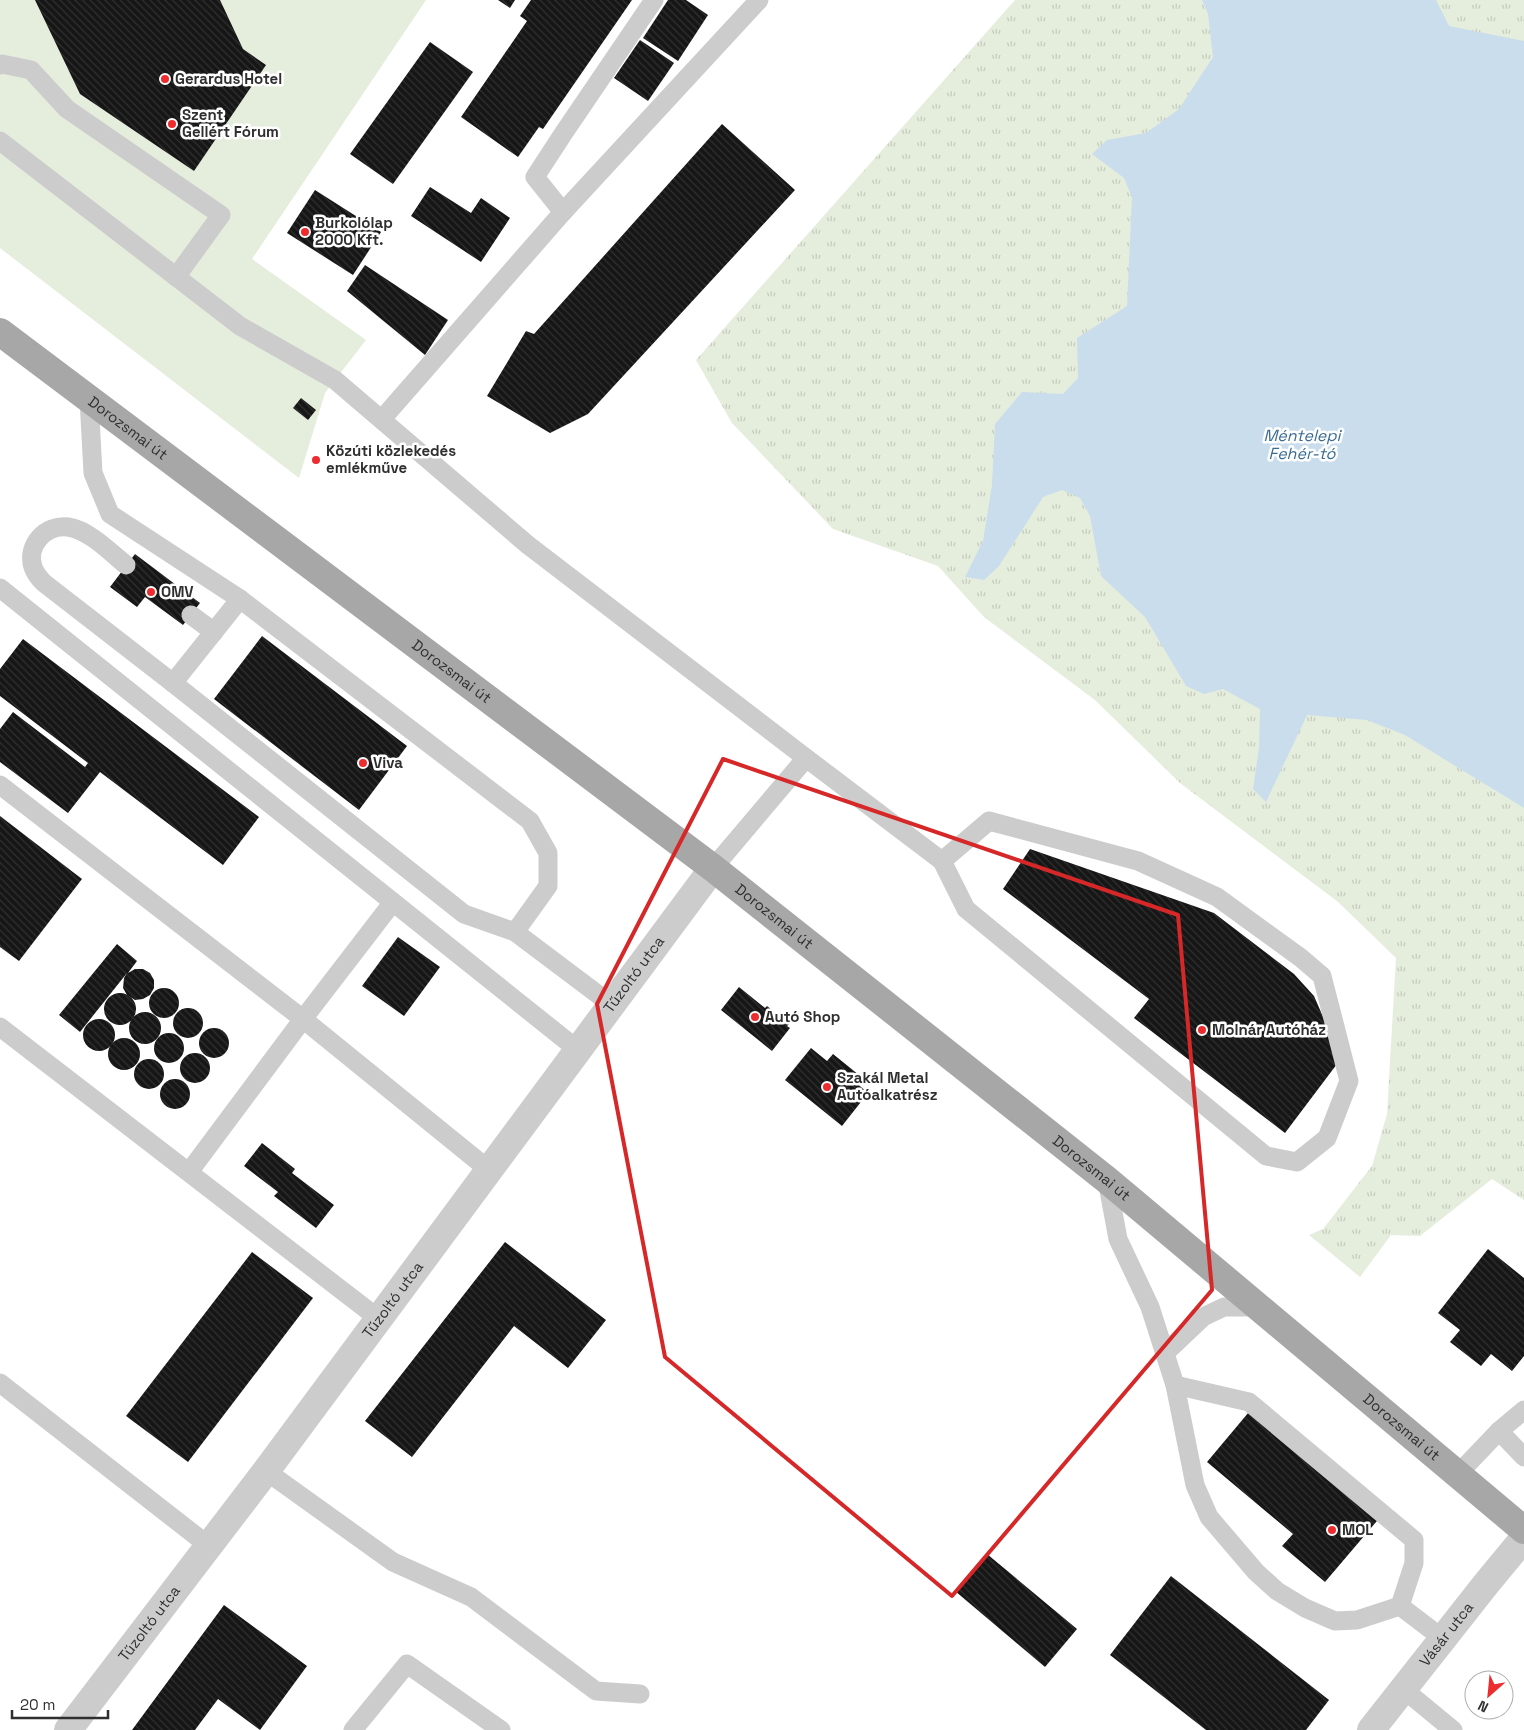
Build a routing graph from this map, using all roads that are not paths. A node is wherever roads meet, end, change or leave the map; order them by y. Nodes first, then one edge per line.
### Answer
1 (654, 0) edge
2 (758, 0) edge
3 (0, 65) edge
4 (0, 141) edge
5 (564, 212) junction
6 (176, 277) junction
7 (0, 332) edge
8 (89, 399) junction
9 (382, 419) junction
10 (126, 565) dead end
11 (0, 588) edge
12 (240, 599) junction
13 (191, 614) dead end
14 (214, 632) junction
15 (173, 684) junction
16 (806, 758) junction
17 (0, 785) edge
18 (942, 861) junction
19 (713, 868) junction
20 (394, 902) junction
21 (516, 932) junction
22 (612, 1004) junction
23 (303, 1018) junction
24 (0, 1027) edge
25 (578, 1050) junction
26 (489, 1170) junction
27 (189, 1172) junction
28 (1107, 1180) junction
29 (1261, 1307) junction
30 (379, 1319) junction
31 (1165, 1353) junction
32 (0, 1383) edge
33 (1176, 1385) junction
34 (1524, 1410) edge
35 (1499, 1431) junction
36 (1524, 1457) edge
37 (266, 1471) junction
38 (1458, 1474) junction
39 (1524, 1530) edge
40 (1524, 1538) edge
41 (209, 1546) junction
42 (1400, 1606) junction
43 (1442, 1638) junction
44 (1402, 1688) junction
45 (640, 1694) dead end
46 (68, 1730) edge
47 (353, 1730) edge
48 (501, 1730) edge
49 (1371, 1730) edge
50 (1453, 1730) edge

1 - 5 lane
2 - 5 lane
3 - 6 lane
4 - 6 lane
5 - 9 lane
6 - 9 lane
7 - 8 main road, Dorozsmai út
8 - 12 lane
8 - 19 main road, Dorozsmai út
9 - 16 lane
10 - 15 lane
11 - 20 lane
12 - 14 lane
12 - 21 lane
13 - 14 lane
14 - 15 lane
15 - 21 lane
16 - 18 lane
16 - 19 lane
17 - 23 lane
18 - 18 lane
19 - 22 street, Tűzoltó utca
19 - 28 main road, Dorozsmai út
20 - 23 lane
20 - 25 lane
21 - 22 lane
22 - 25 street, Tűzoltó utca
23 - 26 lane
23 - 27 lane
24 - 27 lane
25 - 26 street, Tűzoltó utca
26 - 30 street, Tűzoltó utca
27 - 30 lane
28 - 29 main road, Dorozsmai út
28 - 31 lane
29 - 31 lane
29 - 38 main road, Dorozsmai út
30 - 37 street, Tűzoltó utca
31 - 33 lane
32 - 41 lane
33 - 42 lane
33 - 42 lane
34 - 35 lane
35 - 36 lane
35 - 38 lane
37 - 41 street, Tűzoltó utca
37 - 45 lane
38 - 39 main road, Dorozsmai út
40 - 43 street, Vásár utca
41 - 46 street, Tűzoltó utca
42 - 43 lane
43 - 44 street, Vásár utca
44 - 49 street, Vásár utca
44 - 50 lane
47 - 48 lane

